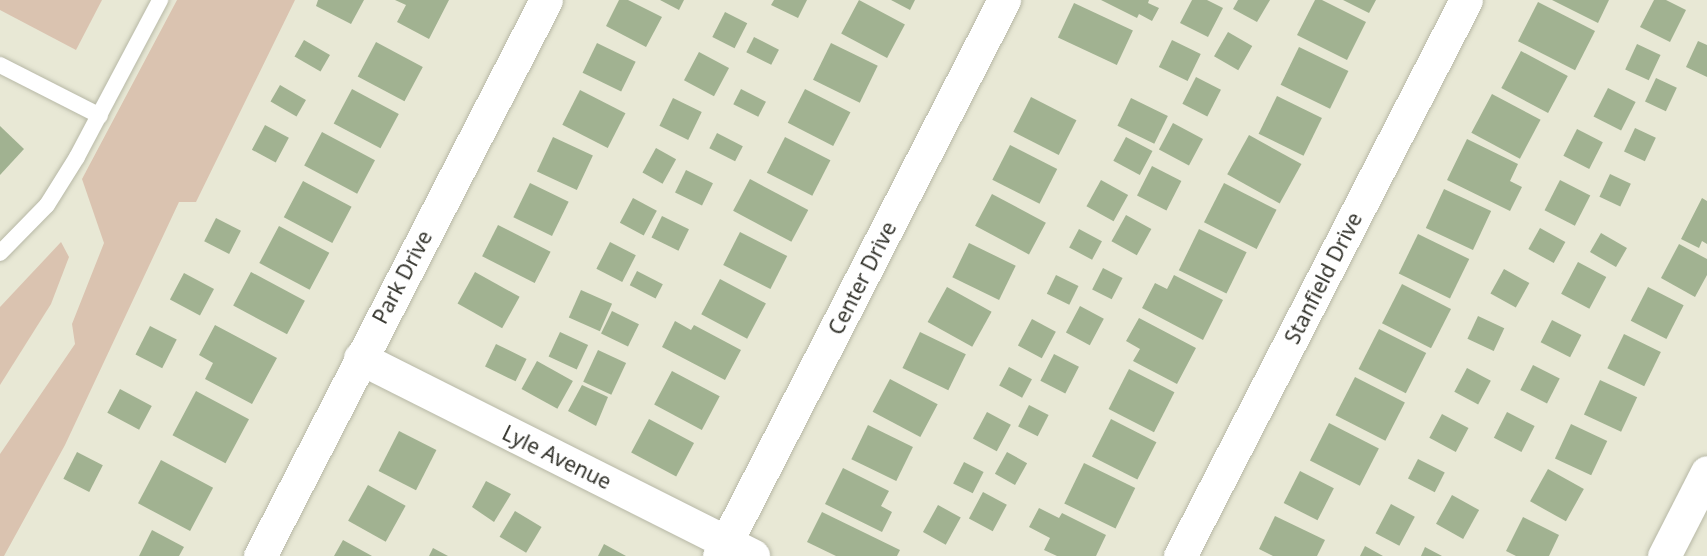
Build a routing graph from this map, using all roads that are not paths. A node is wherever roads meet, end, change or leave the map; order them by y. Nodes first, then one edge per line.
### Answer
1 (160, 0) edge
2 (546, 0) edge
3 (1004, 0) edge
4 (1466, 0) edge
5 (0, 65) edge
6 (100, 116) junction
7 (0, 253) edge
8 (360, 358) junction
9 (1707, 472) edge
10 (733, 551) edge
11 (260, 556) edge
12 (1180, 556) edge
13 (1664, 556) edge

1 - 6 lane
2 - 8 street, Park Drive
3 - 10 street, Center Drive
4 - 12 street, Stanfield Drive
5 - 6 lane
6 - 7 lane
8 - 10 street, Lyle Avenue
8 - 11 street, Park Drive
9 - 13 street

